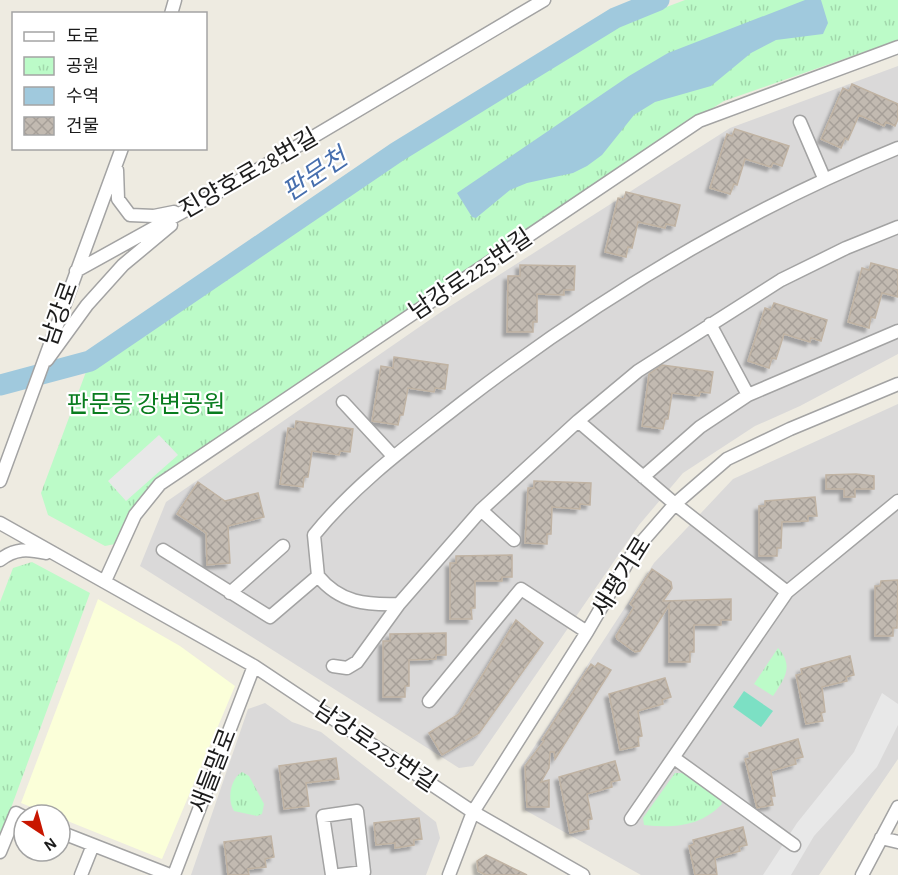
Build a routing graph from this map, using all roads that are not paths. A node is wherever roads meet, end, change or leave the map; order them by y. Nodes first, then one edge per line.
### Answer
1 (544, 0) edge
2 (898, 47) edge
3 (800, 122) dead end
4 (898, 148) edge
5 (121, 150) edge
6 (117, 164) junction
7 (824, 178) junction
8 (190, 208) junction
9 (898, 227) edge
10 (76, 271) junction
11 (710, 324) junction
12 (898, 331) edge
13 (40, 370) junction
14 (898, 384) edge
15 (748, 395) junction
16 (343, 402) dead end
17 (578, 421) junction
18 (393, 456) junction
19 (643, 477) junction
20 (0, 481) edge
21 (898, 501) edge
22 (675, 504) junction
23 (481, 510) junction
24 (0, 523) edge
25 (514, 540) dead end
26 (283, 546) dead end
27 (163, 550) dead end
28 (58, 555) junction
29 (0, 560) edge
30 (318, 576) junction
31 (105, 581) junction
32 (787, 592) junction
33 (230, 593) junction
34 (399, 604) junction
35 (587, 632) junction
36 (254, 666) junction
37 (333, 666) dead end
38 (429, 702) dead end
39 (674, 758) junction
40 (898, 807) edge
41 (472, 812) junction
42 (631, 819) dead end
43 (12, 830) edge
44 (72, 837) edge
45 (881, 838) junction
46 (898, 842) edge
47 (93, 845) junction
48 (794, 845) dead end
49 (0, 852) edge
50 (81, 875) edge
51 (170, 875) edge
52 (174, 875) edge
53 (332, 875) edge
54 (339, 875) edge
55 (449, 875) edge
56 (583, 875) edge
57 (861, 875) edge

1 - 8 street, 진양호로28번길
2 - 31 street, 남강로225번길
3 - 7 street
4 - 7 street
5 - 6 street, 남강로
6 - 8 street
6 - 10 street, 남강로
7 - 18 street
8 - 10 street, 진양호로28번길
8 - 13 street
9 - 11 street
10 - 13 street, 남강로
11 - 15 street
11 - 17 street
12 - 15 street
13 - 20 street, 남강로
14 - 22 street, 새평거로
15 - 19 street
16 - 18 street
17 - 19 street
17 - 23 street
18 - 30 street
19 - 22 street
21 - 32 street
22 - 32 street
22 - 35 street, 새평거로
23 - 25 street
23 - 34 street
24 - 28 street, 남강로225번길
26 - 33 street
27 - 33 street
28 - 29 street
28 - 31 street, 남강로225번길
30 - 33 street
30 - 34 street
31 - 36 street, 남강로225번길
32 - 39 street
34 - 37 street
35 - 38 street
35 - 41 street, 새평거로
36 - 41 street, 남강로225번길
36 - 52 street, 새들말로
39 - 42 street
39 - 48 street
40 - 45 street
41 - 55 street, 새평거로
41 - 56 street, 남강로225번길
43 - 49 street
44 - 47 street
45 - 46 street
45 - 57 street
47 - 50 street
47 - 51 street
53 - 54 street

